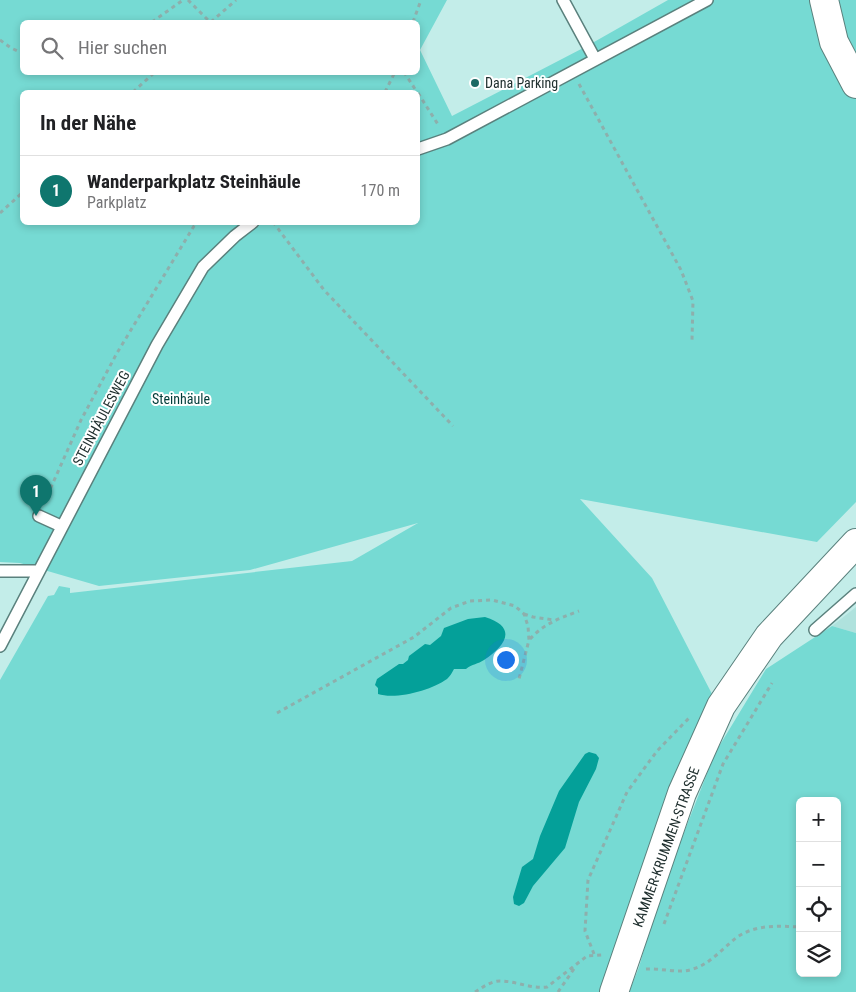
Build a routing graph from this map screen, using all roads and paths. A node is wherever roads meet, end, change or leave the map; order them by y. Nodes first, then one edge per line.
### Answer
1 (183, 0) edge
2 (188, 0) edge
3 (236, 0) edge
4 (421, 0) edge
5 (563, 0) edge
6 (706, 0) edge
7 (824, 0) edge
8 (155, 20) edge
9 (208, 20) edge
10 (212, 20) edge
11 (414, 20) edge
12 (0, 40) edge
13 (20, 53) edge
14 (595, 59) junction
15 (572, 72) junction
16 (152, 75) edge
17 (394, 75) edge
18 (406, 75) edge
19 (856, 84) edge
20 (135, 90) edge
21 (386, 90) edge
22 (415, 90) edge
23 (420, 98) edge
24 (447, 139) junction
25 (420, 148) edge
26 (20, 195) edge
27 (0, 213) edge
28 (195, 225) edge
29 (249, 225) edge
30 (275, 225) edge
31 (692, 340) dead end
32 (453, 426) dead end
33 (39, 516) joint
34 (61, 526) junction
35 (856, 543) edge
36 (0, 571) edge
37 (38, 571) junction
38 (856, 594) edge
39 (579, 611) dead end
40 (524, 614) junction
41 (554, 620) junction
42 (815, 630) dead end
43 (529, 640) junction
44 (0, 646) edge
45 (519, 679) dead end
46 (772, 683) dead end
47 (721, 706) junction
48 (276, 713) dead end
49 (796, 927) edge
50 (661, 932) dead end
51 (594, 954) junction
52 (600, 955) dead end
53 (577, 964) junction
54 (647, 970) dead end
55 (475, 992) edge
56 (558, 992) edge
57 (614, 992) edge

1 - 8 path
2 - 9 path
3 - 10 path
4 - 11 path
5 - 14 lane
6 - 14 lane
7 - 19 street
12 - 13 path
14 - 15 lane
15 - 24 lane
15 - 31 path
16 - 20 path
17 - 21 path
18 - 22 path
23 - 24 path
24 - 25 lane
26 - 27 path
28 - 33 path
29 - 34 lane, STEINHÄULESWEG
30 - 32 path
33 - 34 lane
34 - 37 lane, STEINHÄULESWEG
35 - 47 street, KAMMER-KRUMMEN-STRASSE
36 - 37 lane
37 - 44 lane, STEINHÄULESWEG
38 - 42 lane
39 - 41 path
40 - 41 path
40 - 43 path
40 - 48 path
41 - 43 path
43 - 45 path
46 - 50 path
47 - 51 path
47 - 57 street, KAMMER-KRUMMEN-STRASSE
49 - 54 path
51 - 52 path
51 - 53 path
53 - 55 path
53 - 56 path

